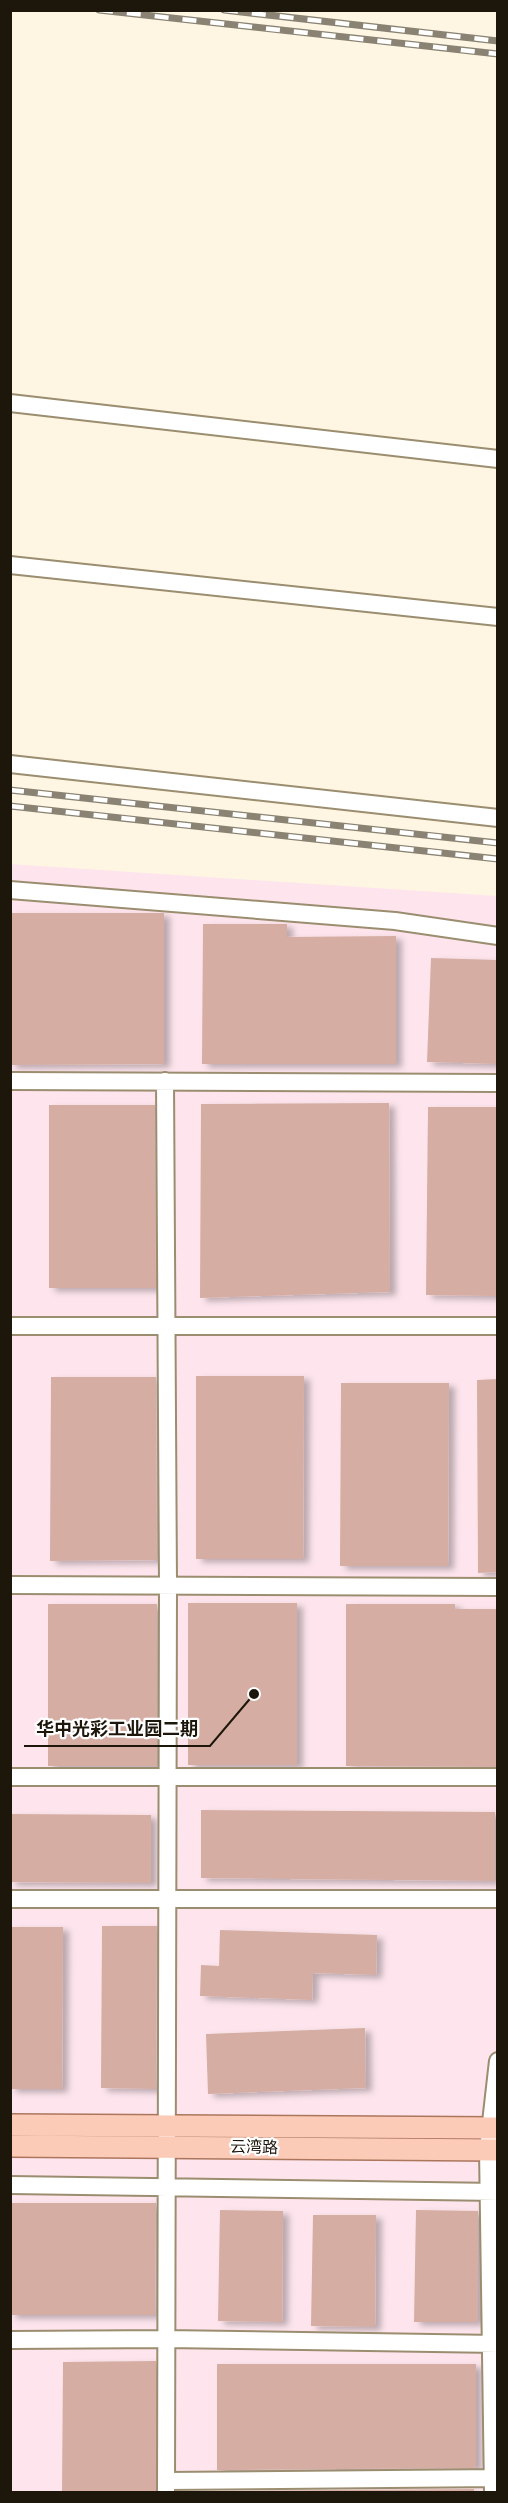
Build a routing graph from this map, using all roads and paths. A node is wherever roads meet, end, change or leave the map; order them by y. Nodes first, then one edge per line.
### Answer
1 (10, 403) edge
2 (498, 459) edge
3 (10, 565) edge
4 (498, 617) edge
5 (10, 764) edge
6 (498, 818) edge
7 (10, 890) edge
8 (498, 936) edge
9 (10, 1081) edge
10 (165, 1081) junction
11 (498, 1083) edge
12 (10, 1326) edge
13 (165, 1326) junction
14 (498, 1326) edge
15 (10, 1585) edge
16 (168, 1585) junction
17 (498, 1587) edge
18 (10, 1777) edge
19 (166, 1777) junction
20 (498, 1777) edge
21 (166, 1898) junction
22 (10, 1899) edge
23 (498, 1899) edge
24 (498, 2061) edge
25 (10, 2125) edge
26 (493, 2128) edge
27 (166, 2136) junction
28 (10, 2146) edge
29 (493, 2150) edge
30 (10, 2185) edge
31 (166, 2187) junction
32 (493, 2192) edge
33 (166, 2339) junction
34 (10, 2340) edge
35 (494, 2345) edge
36 (494, 2483) edge
37 (166, 2487) edge

1 - 2 street
3 - 4 street
5 - 6 street
7 - 8 street
9 - 10 street
10 - 11 street
10 - 13 street
12 - 13 street
13 - 14 street
13 - 16 street
15 - 16 street
16 - 17 street
16 - 19 street
18 - 19 street
19 - 20 street
19 - 21 street
21 - 22 street
21 - 23 street
21 - 27 street
24 - 26 street
25 - 27 main road, 云湾路
26 - 27 main road, 云湾路
26 - 29 street
27 - 28 main road, 云湾路
27 - 29 main road, 云湾路
27 - 31 street
29 - 32 street
30 - 31 street
31 - 32 street
31 - 33 street
32 - 35 street
33 - 34 street
33 - 35 street
33 - 37 street
35 - 36 street
36 - 37 street

